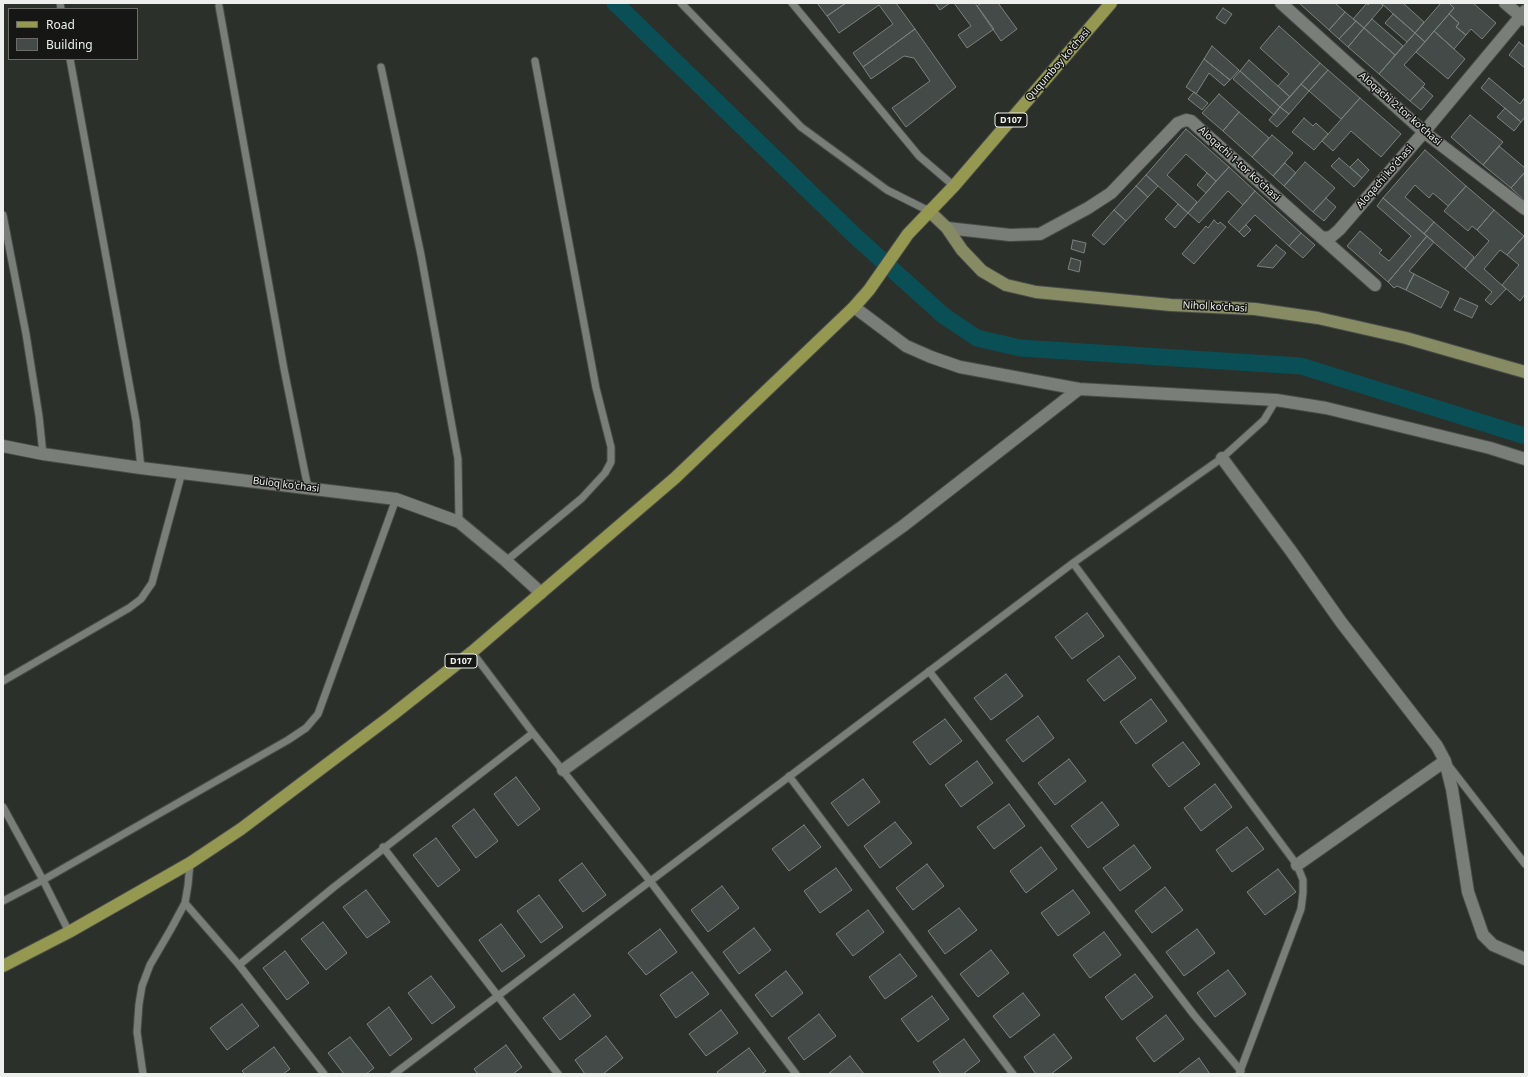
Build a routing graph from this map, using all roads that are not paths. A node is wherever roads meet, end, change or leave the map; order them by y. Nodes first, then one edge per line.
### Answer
1 (681, 3) edge
2 (792, 3) edge
3 (1111, 3) edge
4 (1281, 3) edge
5 (1504, 3) edge
6 (218, 6) dead end
7 (1524, 16) edge
8 (70, 60) edge
9 (535, 61) dead end
10 (381, 67) dead end
11 (1424, 132) junction
12 (954, 186) junction
13 (1525, 209) edge
14 (929, 211) junction
15 (3, 216) edge
16 (947, 228) junction
17 (1321, 237) junction
18 (1375, 285) dead end
19 (854, 307) junction
20 (1525, 372) edge
21 (1079, 389) junction
22 (1276, 400) junction
23 (3, 446) edge
24 (43, 454) junction
25 (1222, 458) junction
26 (1525, 459) edge
27 (141, 468) junction
28 (182, 472) junction
29 (308, 488) junction
30 (396, 499) junction
31 (459, 522) junction
32 (506, 561) junction
33 (1073, 563) junction
34 (541, 593) junction
35 (472, 652) junction
36 (929, 671) junction
37 (3, 681) edge
38 (533, 733) junction
39 (1445, 761) junction
40 (563, 770) junction
41 (789, 776) junction
42 (3, 807) edge
43 (383, 847) junction
44 (190, 863) junction
45 (1525, 864) edge
46 (1297, 865) junction
47 (43, 880) junction
48 (650, 881) junction
49 (3, 901) edge
50 (185, 903) junction
51 (69, 932) junction
52 (1525, 959) edge
53 (239, 965) junction
54 (3, 966) edge
55 (498, 995) junction
56 (1240, 1073) edge
57 (142, 1074) edge
58 (324, 1074) edge
59 (394, 1074) edge
60 (558, 1074) edge
61 (796, 1074) edge
62 (1013, 1074) edge

1 - 14 lane
2 - 12 lane
3 - 12 main road, Ququmboy ko'chasi / D107
4 - 11 street, Aloqachi 2-tor koʻchasi
5 - 7 street, Aloqachi koʻchasi
6 - 29 lane
7 - 11 street, Aloqachi koʻchasi
8 - 27 lane
9 - 32 lane
10 - 31 lane
11 - 13 street, Aloqachi 2-tor koʻchasi
11 - 17 street, Aloqachi koʻchasi
12 - 14 main road, Ququmboy ko'chasi / D107
14 - 16 main road, Nihol koʻchasi
14 - 19 main road, Ququmboy ko'chasi / D107
15 - 24 lane
16 - 17 street, Aloqachi 1-tor koʻchasi
16 - 20 main road, Nihol koʻchasi
17 - 18 street, Aloqachi 1-tor koʻchasi
19 - 21 street
19 - 34 main road, D107
21 - 22 street
21 - 40 street
22 - 25 lane
22 - 26 street
23 - 24 street, Buloq ko'chasi
24 - 27 street, Buloq ko'chasi
25 - 33 lane
25 - 39 street
27 - 28 street, Buloq ko'chasi
28 - 29 street, Buloq ko'chasi
28 - 37 lane
29 - 30 street, Buloq ko'chasi
30 - 31 street, Buloq ko'chasi
30 - 47 lane
31 - 32 street, Buloq ko'chasi
32 - 34 street, Buloq ko'chasi
33 - 36 lane
33 - 46 lane
34 - 35 main road, D107
35 - 38 lane
35 - 44 main road, D107
36 - 41 lane
36 - 56 lane
38 - 40 lane
38 - 43 lane
39 - 45 lane
39 - 46 street
39 - 52 street
40 - 48 lane
41 - 48 lane
41 - 62 lane
42 - 47 lane
43 - 53 lane
43 - 55 lane
44 - 50 lane
44 - 51 main road, D107
46 - 56 lane
47 - 49 lane
47 - 51 lane
48 - 55 lane
48 - 61 lane
50 - 53 lane
50 - 57 lane
51 - 54 main road, D107
53 - 58 lane
55 - 59 lane
55 - 60 lane

